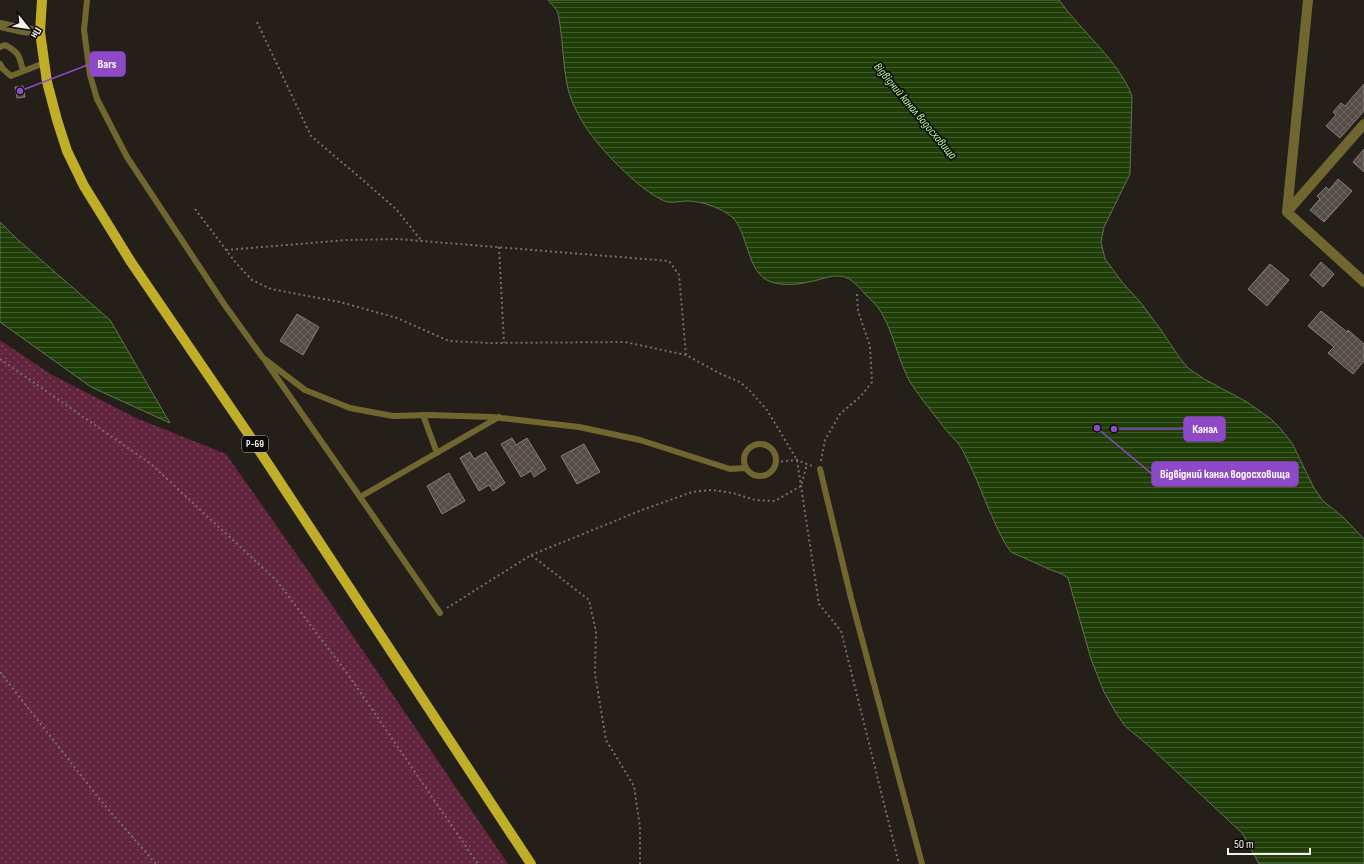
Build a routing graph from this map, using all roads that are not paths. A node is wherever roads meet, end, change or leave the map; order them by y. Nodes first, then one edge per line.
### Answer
1 (42, 0) edge
2 (87, 0) edge
3 (1308, 0) edge
4 (0, 25) edge
5 (40, 32) junction
6 (0, 47) edge
7 (44, 63) junction
8 (0, 64) edge
9 (23, 71) junction
10 (1364, 124) edge
11 (1287, 212) junction
12 (1364, 282) edge
13 (263, 358) junction
14 (422, 415) junction
15 (499, 418) junction
16 (437, 453) junction
17 (745, 468) junction
18 (820, 469) road end
19 (360, 497) junction
20 (440, 613) road end
21 (531, 864) edge
22 (922, 864) edge

1 - 5 main road, Р-69
2 - 13 lane
3 - 11 street
4 - 5 street
5 - 7 main road, Р-69
6 - 9 lane
7 - 9 lane
7 - 21 main road, Р-69
8 - 9 lane
10 - 11 street
11 - 12 street
13 - 14 lane
13 - 19 lane
14 - 15 lane
14 - 16 lane
15 - 16 lane
15 - 17 lane
16 - 19 lane
17 - 17 lane
18 - 22 lane
19 - 20 lane

